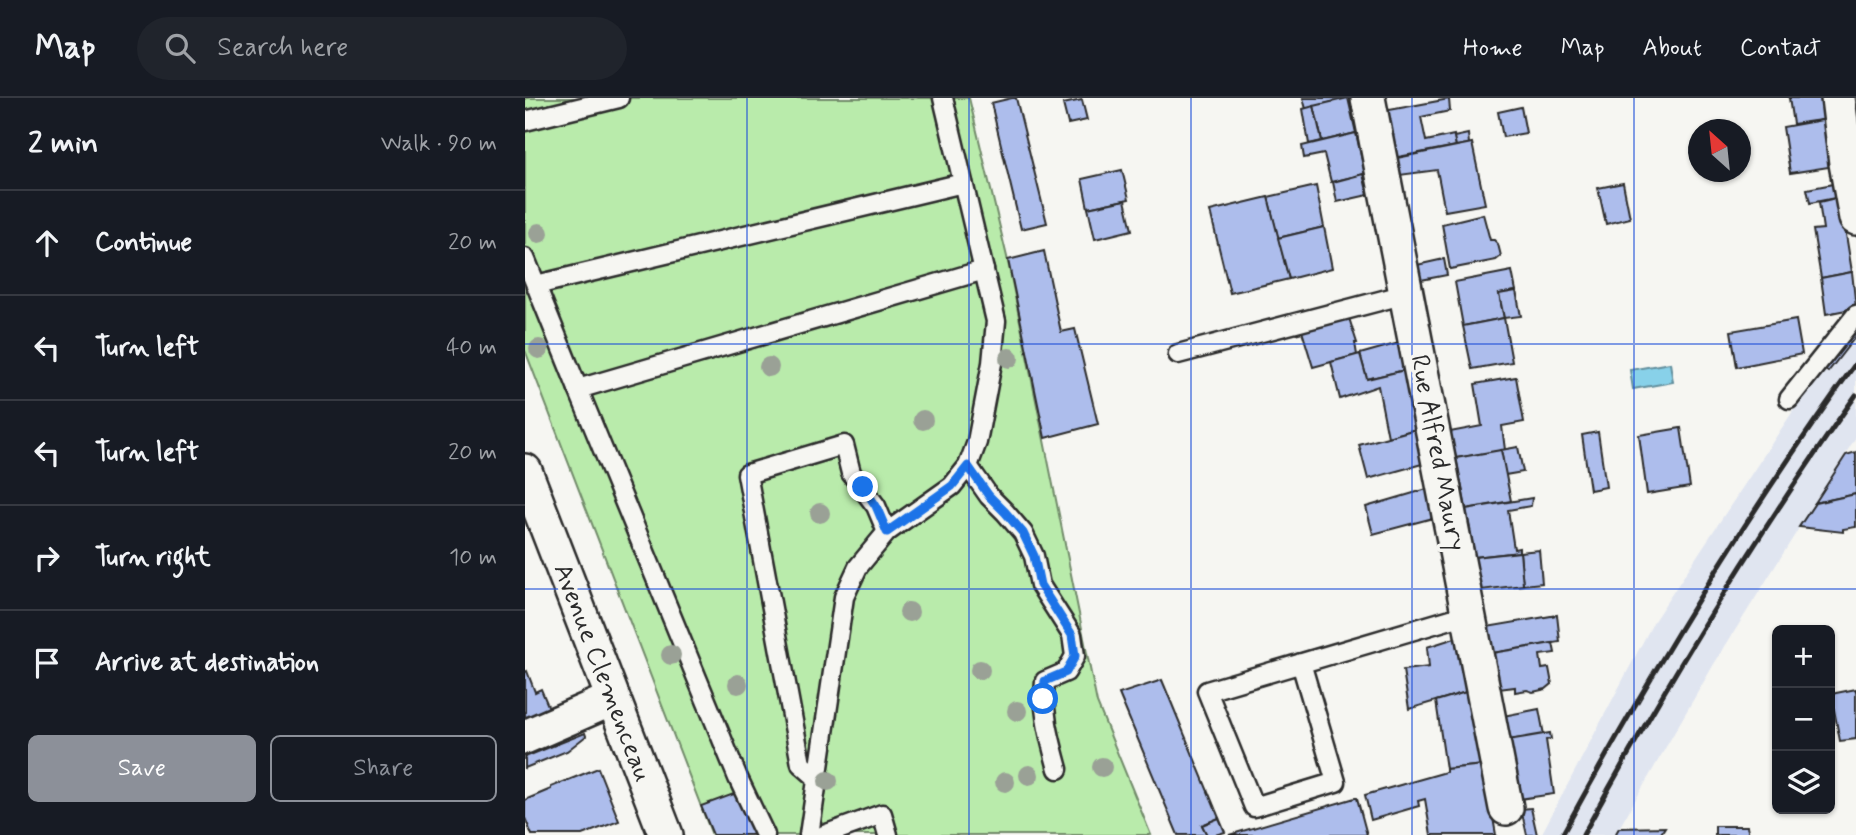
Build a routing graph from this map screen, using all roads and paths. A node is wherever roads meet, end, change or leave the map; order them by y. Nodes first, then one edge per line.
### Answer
1 (619, 98) edge
2 (943, 98) edge
3 (1368, 98) edge
4 (1838, 98) edge
5 (525, 121) edge
6 (963, 183) junction
7 (1856, 218) edge
8 (525, 258) edge
9 (984, 270) junction
10 (536, 285) junction
11 (1406, 294) junction
12 (1856, 315) edge
13 (1178, 354) dead end
14 (578, 389) junction
15 (1789, 399) dead end
16 (968, 466) junction
17 (525, 471) edge
18 (887, 532) junction
19 (1468, 614) junction
20 (1301, 663) junction
21 (612, 699) junction
22 (525, 737) edge
23 (1058, 769) dead end
24 (817, 778) junction
25 (1506, 808) dead end
26 (666, 835) edge
27 (765, 835) edge
28 (809, 835) edge
29 (824, 835) edge
30 (888, 835) edge

1 - 5 lane
2 - 6 lane
3 - 11 street, Rue Alfred Maury
4 - 7 street
6 - 9 lane
6 - 10 lane
8 - 10 lane
9 - 14 lane
9 - 16 lane
10 - 14 lane
11 - 13 lane
11 - 19 street, Rue Alfred Maury
12 - 15 lane
14 - 27 lane
16 - 18 lane
16 - 23 lane
17 - 21 street, Avenue Clemenceau
18 - 24 lane
18 - 24 lane
19 - 20 lane
19 - 25 street, Rue Alfred Maury
20 - 20 lane
21 - 22 street
21 - 26 street, Avenue Clemenceau
24 - 28 lane
29 - 30 lane

